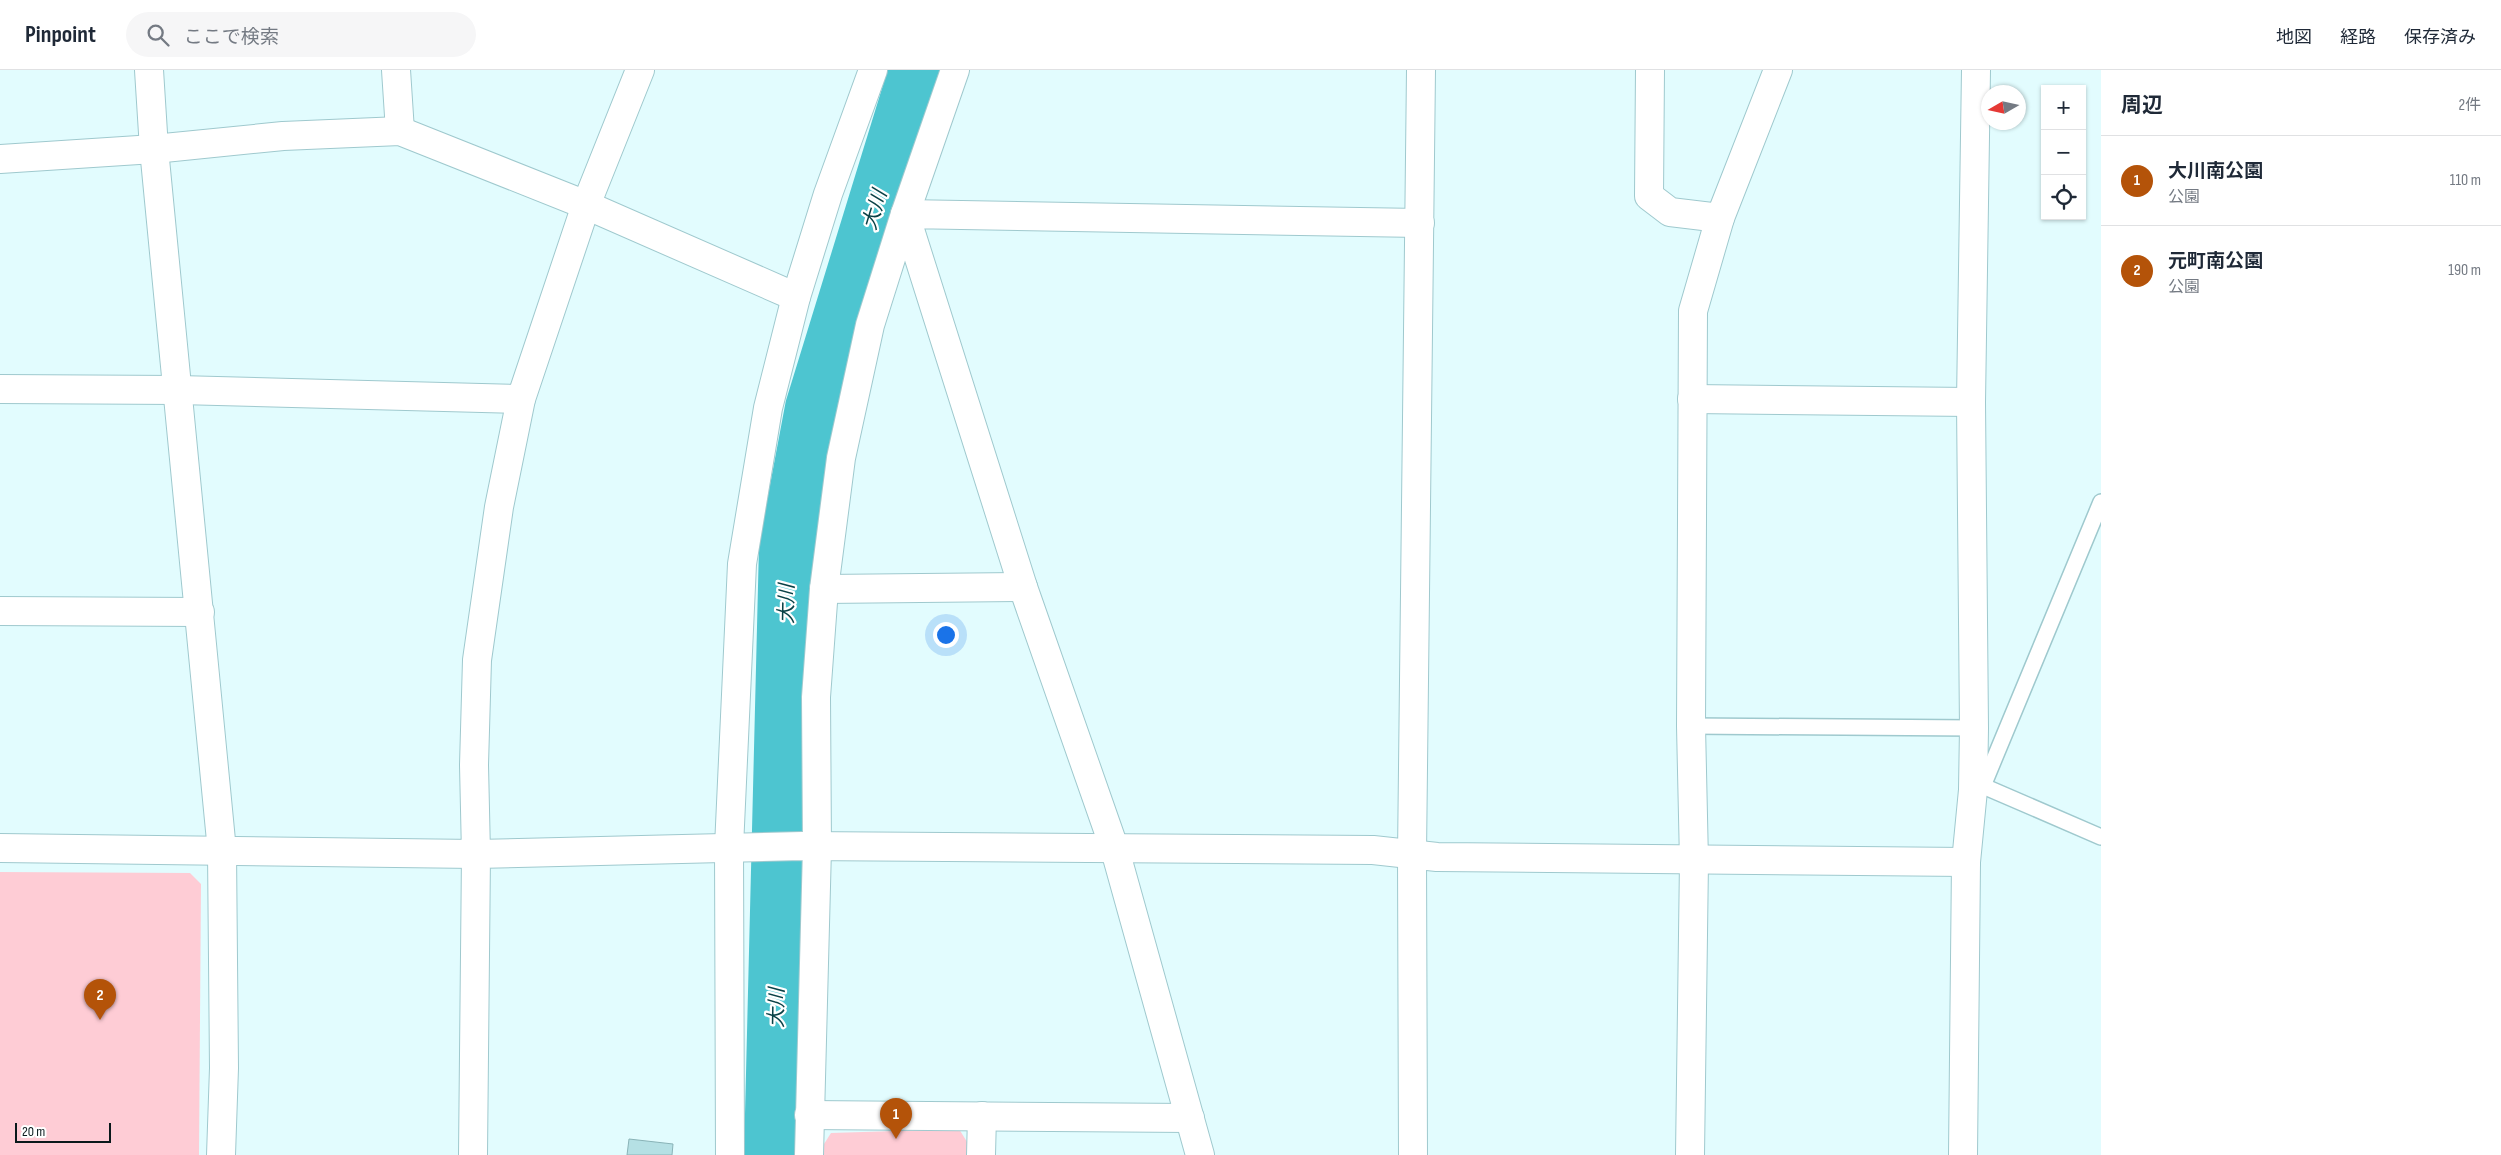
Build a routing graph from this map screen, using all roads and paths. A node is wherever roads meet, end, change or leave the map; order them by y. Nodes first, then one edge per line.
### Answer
1 (149, 70) edge
2 (396, 70) edge
3 (640, 70) edge
4 (873, 70) edge
5 (955, 70) edge
6 (1421, 70) edge
7 (1650, 70) edge
8 (1778, 70) edge
9 (1976, 70) edge
10 (400, 132) junction
11 (154, 149) junction
12 (0, 159) edge
13 (586, 205) junction
14 (905, 214) junction
15 (1720, 218) junction
16 (1420, 223) junction
17 (796, 297) junction
18 (0, 389) edge
19 (179, 390) junction
20 (521, 399) junction
21 (1692, 399) junction
22 (1971, 402) junction
23 (2101, 502) edge
24 (1023, 588) junction
25 (824, 589) junction
26 (0, 611) edge
27 (200, 612) junction
28 (1691, 726) junction
29 (1974, 728) junction
30 (1978, 788) junction
31 (2101, 837) edge
32 (810, 847) junction
33 (0, 848) edge
34 (738, 848) junction
35 (1115, 850) junction
36 (222, 851) junction
37 (476, 854) junction
38 (1412, 855) junction
39 (1694, 861) junction
40 (1966, 862) junction
41 (809, 1115) junction
42 (982, 1116) junction
43 (1190, 1118) junction
44 (221, 1155) edge
45 (473, 1155) edge
46 (730, 1155) edge
47 (809, 1155) edge
48 (980, 1155) edge
49 (1200, 1155) edge
50 (1413, 1155) edge
51 (1690, 1155) edge
52 (1963, 1155) edge

1 - 11 street
2 - 10 street
3 - 13 street
4 - 17 street
5 - 14 street
6 - 16 street
7 - 15 street
8 - 15 street
9 - 22 street
10 - 11 street
10 - 13 street
11 - 12 street
11 - 19 street
13 - 17 street
13 - 20 street
14 - 16 street
14 - 24 street
14 - 25 street
15 - 21 street
16 - 38 street
17 - 34 street
18 - 19 street
19 - 20 street
19 - 27 street
20 - 37 street
21 - 22 street
21 - 28 street
22 - 29 street
23 - 30 lane
24 - 25 street
24 - 35 street
25 - 32 street
26 - 27 street
27 - 36 street
28 - 29 lane
28 - 39 street
29 - 30 street
30 - 31 lane
30 - 40 street
32 - 34 street
32 - 35 street
32 - 41 street
33 - 36 street
34 - 37 street
34 - 46 street
35 - 38 street
35 - 43 street
36 - 37 street
36 - 44 street
37 - 45 street
38 - 39 street
38 - 50 street
39 - 40 street
39 - 51 street
40 - 52 street
41 - 42 street
41 - 47 street
42 - 43 street
42 - 48 street
43 - 49 street

